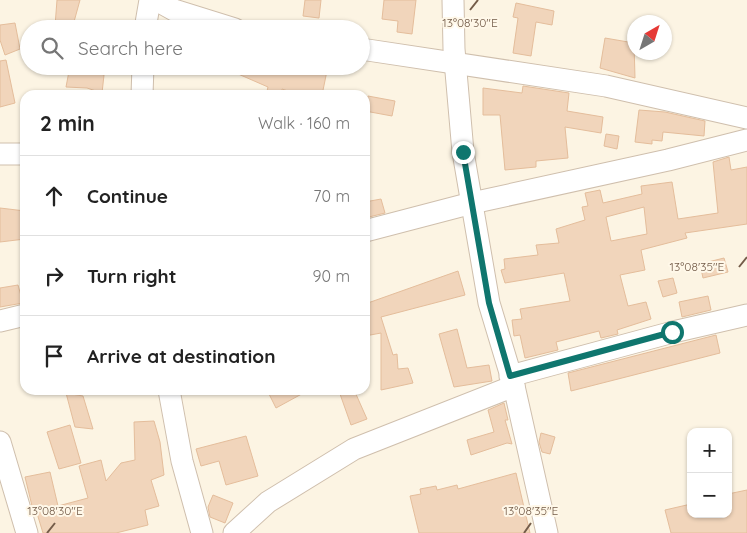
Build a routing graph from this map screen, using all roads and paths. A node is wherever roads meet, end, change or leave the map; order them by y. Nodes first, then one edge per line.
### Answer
1 (150, 0) edge
2 (156, 0) edge
3 (453, 0) edge
4 (147, 20) edge
5 (206, 20) edge
6 (370, 50) edge
7 (456, 64) junction
8 (143, 75) edge
9 (142, 90) edge
10 (747, 118) edge
11 (747, 140) edge
12 (0, 154) edge
13 (20, 154) edge
14 (472, 203) junction
15 (370, 230) edge
16 (747, 315) edge
17 (20, 316) edge
18 (0, 321) edge
19 (512, 381) junction
20 (170, 395) edge
21 (0, 442) edge
22 (27, 533) edge
23 (202, 533) edge
24 (234, 533) edge
25 (547, 533) edge

1 - 4 street
2 - 5 street
3 - 7 street
6 - 7 street
7 - 10 street
7 - 14 street
8 - 9 street
11 - 14 street
12 - 13 street
14 - 15 street
14 - 19 street
16 - 19 street
17 - 18 street
19 - 24 street
19 - 25 street
20 - 23 street
21 - 22 street

